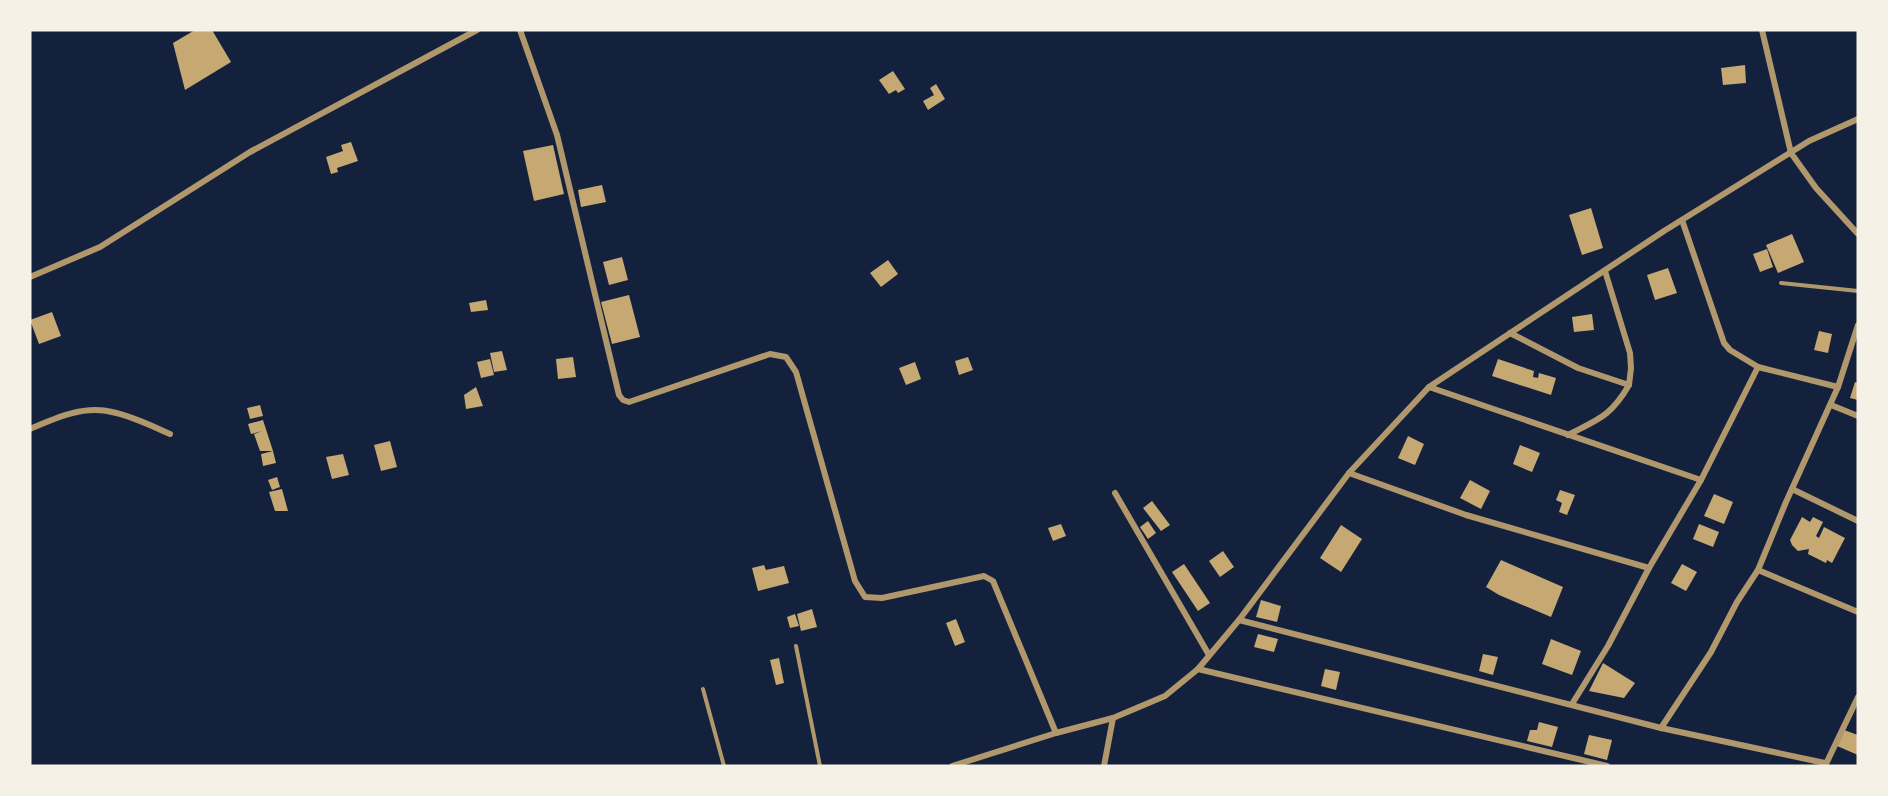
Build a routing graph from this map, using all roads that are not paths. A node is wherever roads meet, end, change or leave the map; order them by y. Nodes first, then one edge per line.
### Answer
1 (477, 30) edge
2 (520, 30) edge
3 (1762, 30) edge
4 (1858, 119) edge
5 (1791, 153) junction
6 (1682, 220) junction
7 (1858, 234) edge
8 (1605, 271) junction
9 (30, 277) edge
10 (1781, 283) dead end
11 (1858, 291) edge
12 (1858, 325) edge
13 (1510, 333) junction
14 (1758, 367) junction
15 (1629, 385) junction
16 (1429, 387) junction
17 (1838, 387) junction
18 (1831, 405) junction
19 (1858, 416) edge
20 (30, 429) edge
21 (170, 434) dead end
22 (1568, 435) junction
23 (1349, 473) junction
24 (1701, 480) junction
25 (1792, 489) junction
26 (1115, 493) dead end
27 (1858, 521) edge
28 (1649, 568) junction
29 (1758, 570) junction
30 (1858, 612) edge
31 (1239, 620) junction
32 (796, 646) dead end
33 (1209, 655) junction
34 (1198, 669) junction
35 (703, 689) dead end
36 (1858, 697) edge
37 (1572, 704) junction
38 (1113, 718) junction
39 (1661, 728) junction
40 (1056, 733) junction
41 (1825, 765) edge
42 (723, 766) edge
43 (820, 766) edge
44 (954, 766) edge
45 (1104, 766) edge
46 (1608, 766) edge

1 - 9 street
2 - 40 street
3 - 5 street
4 - 5 street
5 - 6 street
5 - 7 street
6 - 8 street
6 - 14 street
8 - 13 street
8 - 15 street
10 - 11 lane
12 - 17 street
13 - 15 street
13 - 16 street
14 - 17 street
14 - 24 street
15 - 22 street
16 - 22 street
16 - 23 street
17 - 18 street
18 - 19 street
18 - 25 street
20 - 21 street
22 - 24 street
23 - 28 street
23 - 31 street
24 - 28 street
25 - 27 street
25 - 29 street
26 - 33 street
28 - 37 street
29 - 30 street
29 - 39 street
31 - 33 street
31 - 37 street
32 - 43 lane
33 - 34 street
34 - 38 street
34 - 46 street
35 - 42 lane
36 - 41 street
37 - 39 street
38 - 40 street
38 - 45 street
39 - 41 street
40 - 44 street

